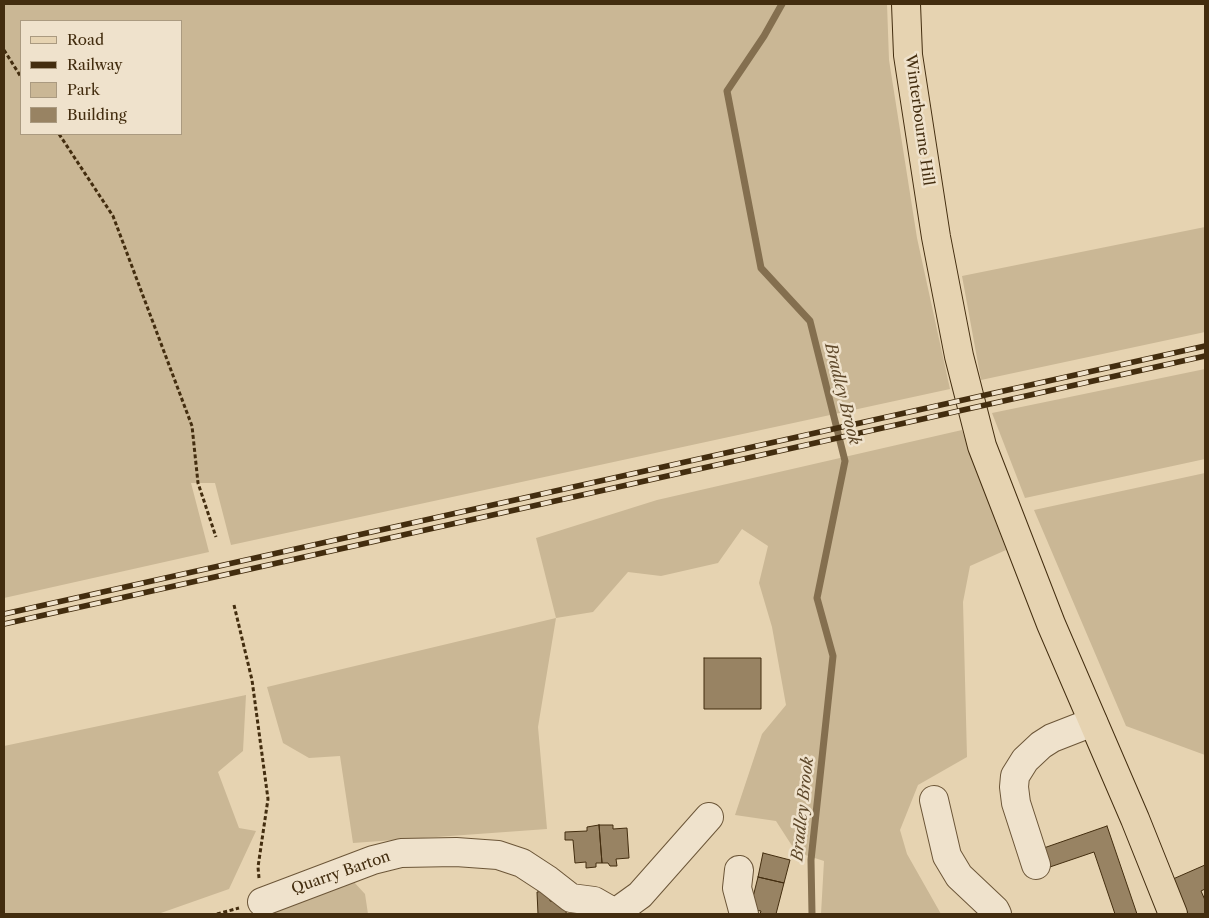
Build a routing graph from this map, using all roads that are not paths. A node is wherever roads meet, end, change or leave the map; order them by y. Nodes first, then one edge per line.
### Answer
1 (906, 4) edge
2 (1093, 722) junction
3 (934, 800) dead end
4 (709, 816) dead end
5 (1036, 865) dead end
6 (739, 870) dead end
7 (262, 902) road end
8 (615, 914) edge
9 (744, 914) edge
10 (997, 914) edge
11 (1173, 914) edge

1 - 2 main road, Winterbourne Hill
2 - 5 street
2 - 11 main road, Winterbourne Hill
3 - 10 street
4 - 8 street, Quarry Barton
6 - 9 street
7 - 8 street, Quarry Barton

